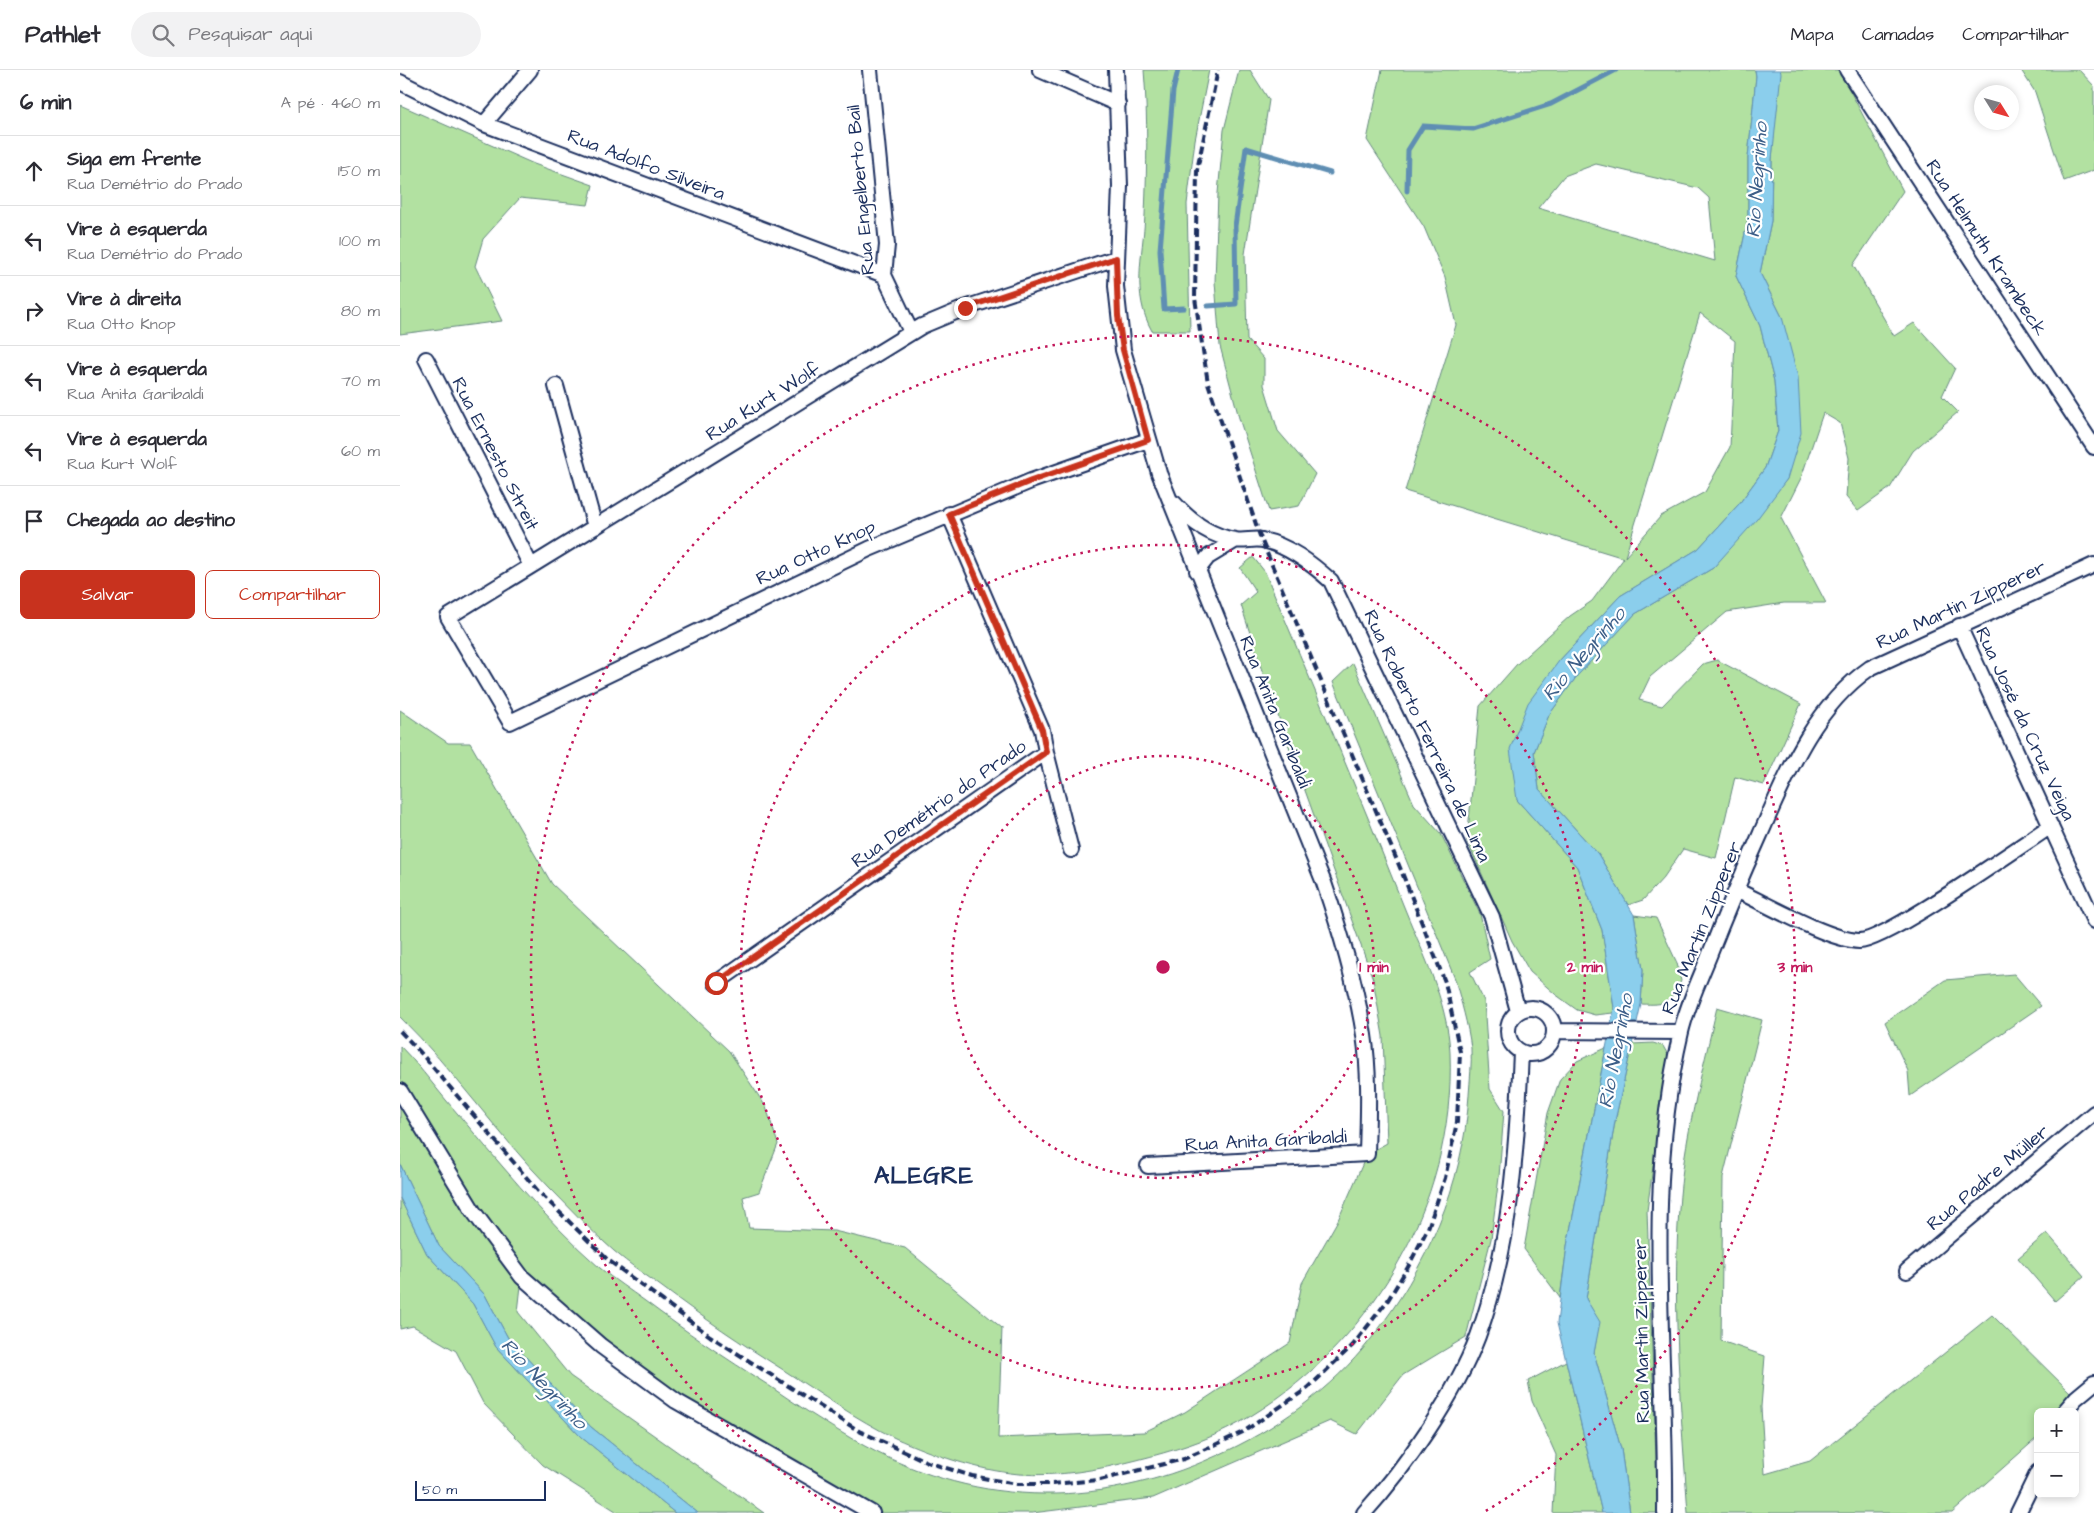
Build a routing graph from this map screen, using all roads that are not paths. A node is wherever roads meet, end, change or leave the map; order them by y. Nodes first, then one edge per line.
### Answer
1 (530, 70) edge
2 (870, 70) edge
3 (1040, 70) edge
4 (1116, 70) edge
5 (1847, 70) edge
6 (400, 82) edge
7 (1118, 104) junction
8 (484, 124) junction
9 (1116, 258) junction
10 (884, 275) junction
11 (911, 332) junction
12 (426, 359) dead end
13 (556, 386) dead end
14 (1148, 440) junction
15 (2094, 447) edge
16 (1169, 496) junction
17 (949, 514) junction
18 (595, 527) junction
19 (1236, 540) junction
20 (2094, 565) edge
21 (531, 566) junction
22 (1197, 571) junction
23 (448, 617) joint
24 (1959, 626) junction
25 (1046, 752) junction
26 (2051, 826) junction
27 (1072, 850) dead end
28 (1736, 890) junction
29 (2094, 921) edge
30 (716, 983) dead end
31 (1518, 1011) junction
32 (1554, 1030) junction
33 (1681, 1032) junction
34 (1521, 1052) junction
35 (400, 1092) edge
36 (2094, 1113) edge
37 (1148, 1166) dead end
38 (1907, 1271) dead end
39 (2094, 1383) edge
40 (2068, 1408) edge
41 (2034, 1480) edge
42 (872, 1513) edge
43 (1364, 1513) edge
44 (1665, 1513) edge
45 (2018, 1513) edge

1 - 8 street
2 - 10 street, Rua Engelberto Bail
3 - 7 street
4 - 7 street, Rua Anita Garibaldi
5 - 15 street, Rua Helmuth Krambeck
6 - 8 street, Rua Adolfo Silveira
7 - 9 street, Rua Anita Garibaldi
8 - 10 street, Rua Adolfo Silveira
9 - 11 street, Rua Kurt Wolf
9 - 14 street, Rua Anita Garibaldi
10 - 11 street, Rua Engelberto Bail
11 - 18 street, Rua Kurt Wolf
12 - 21 street, Rua Ernesto Streit
13 - 18 street
14 - 16 street, Rua Anita Garibaldi
14 - 17 street, Rua Otto Knop
16 - 19 street, Rua Roberto Ferreira de Lima
16 - 22 street, Rua Anita Garibaldi
17 - 23 street, Rua Otto Knop
17 - 25 street, Rua Demétrio do Prado
18 - 21 street, Rua Kurt Wolf
19 - 22 street, Rua Roberto Ferreira de Lima
19 - 31 street, Rua Roberto Ferreira de Lima
20 - 24 street, Rua Martin Zipperer
21 - 23 street, Rua Kurt Wolf
22 - 37 street, Rua Anita Garibaldi
24 - 26 street, Rua José da Cruz Veiga
24 - 28 street, Rua Martin Zipperer
25 - 27 street
25 - 30 street, Rua Demétrio do Prado
26 - 28 street
26 - 29 street, Rua José da Cruz Veiga
28 - 33 street, Rua Martin Zipperer
31 - 32 street
31 - 34 street
32 - 33 street
32 - 34 street
33 - 44 street, Rua Martin Zipperer
34 - 43 street
35 - 42 street
36 - 38 street, Rua Padre Müller
39 - 40 street
41 - 45 street

